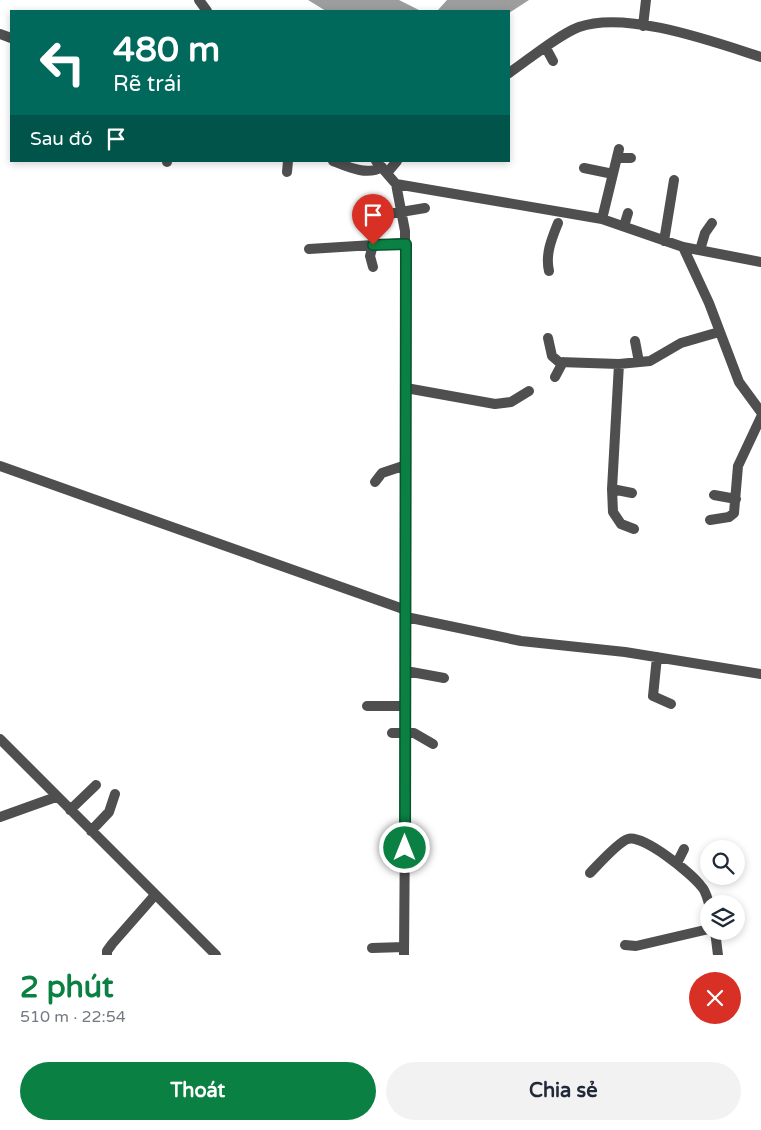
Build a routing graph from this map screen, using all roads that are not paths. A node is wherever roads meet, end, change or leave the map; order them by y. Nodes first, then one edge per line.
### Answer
1 (646, 0) edge
2 (643, 26) junction
3 (546, 48) junction
4 (761, 57) edge
5 (553, 61) dead end
6 (510, 72) edge
7 (631, 158) dead end
8 (288, 162) edge
9 (336, 162) edge
10 (394, 162) edge
11 (382, 167) edge
12 (584, 168) dead end
13 (287, 172) dead end
14 (613, 174) junction
15 (674, 180) dead end
16 (396, 184) junction
17 (425, 208) dead end
18 (403, 211) junction
19 (628, 213) dead end
20 (376, 216) dead end
21 (561, 217) junction
22 (602, 219) junction
23 (712, 223) dead end
24 (624, 226) junction
25 (664, 241) junction
26 (406, 244) junction
27 (373, 245) junction
28 (683, 247) junction
29 (309, 249) dead end
30 (700, 250) junction
31 (761, 262) edge
32 (373, 266) dead end
33 (549, 271) dead end
34 (719, 332) junction
35 (548, 338) dead end
36 (635, 341) dead end
37 (563, 362) junction
38 (640, 362) junction
39 (619, 364) junction
40 (555, 377) dead end
41 (406, 388) junction
42 (529, 390) dead end
43 (761, 412) edge
44 (761, 417) edge
45 (406, 465) junction
46 (0, 466) edge
47 (375, 482) dead end
48 (612, 489) junction
49 (632, 493) dead end
50 (714, 494) dead end
51 (736, 499) junction
52 (710, 520) dead end
53 (634, 529) dead end
54 (406, 613) junction
55 (657, 657) junction
56 (406, 671) junction
57 (761, 674) edge
58 (444, 678) dead end
59 (671, 704) dead end
60 (367, 706) dead end
61 (406, 706) junction
62 (406, 732) junction
63 (392, 733) dead end
64 (0, 739) edge
65 (433, 744) dead end
66 (96, 785) dead end
67 (115, 794) dead end
68 (56, 797) junction
69 (70, 810) junction
70 (0, 817) edge
71 (91, 831) junction
72 (684, 849) dead end
73 (677, 864) junction
74 (590, 873) dead end
75 (156, 895) junction
76 (706, 895) edge
77 (700, 931) edge
78 (716, 940) edge
79 (625, 945) dead end
80 (372, 948) dead end
81 (404, 951) edge
82 (104, 954) edge
83 (216, 955) edge
84 (718, 955) edge

1 - 2 street
2 - 3 street
2 - 4 street
3 - 5 street
3 - 6 street
7 - 14 street
8 - 13 street
9 - 11 street
10 - 11 street
11 - 16 street
12 - 14 street
14 - 22 street
15 - 25 street
16 - 18 street
16 - 21 street
17 - 18 street
18 - 20 street
18 - 26 street
19 - 24 street
21 - 22 street
21 - 33 street
22 - 24 street
23 - 30 street
24 - 25 street
25 - 28 street
26 - 27 street
26 - 41 street
27 - 29 street
27 - 32 street
28 - 30 street
28 - 34 street
30 - 31 street
34 - 38 street
34 - 43 street
35 - 37 street
36 - 38 street
37 - 39 street
37 - 40 street
38 - 39 street
39 - 48 street
41 - 42 street
41 - 45 street
44 - 51 street
45 - 47 street
45 - 54 street
46 - 54 street
48 - 49 street
48 - 53 street
50 - 51 street
51 - 52 street
54 - 55 street
54 - 56 street
55 - 57 street
55 - 59 street
56 - 58 street
56 - 61 street
60 - 61 street
61 - 62 street
62 - 63 street
62 - 65 street
62 - 81 street
64 - 68 street
66 - 69 street
67 - 71 street
68 - 69 street
68 - 70 street
69 - 71 street
71 - 75 street
72 - 73 street
73 - 74 street
73 - 76 street
75 - 82 street
75 - 83 street
77 - 79 street
78 - 84 street
80 - 81 street

